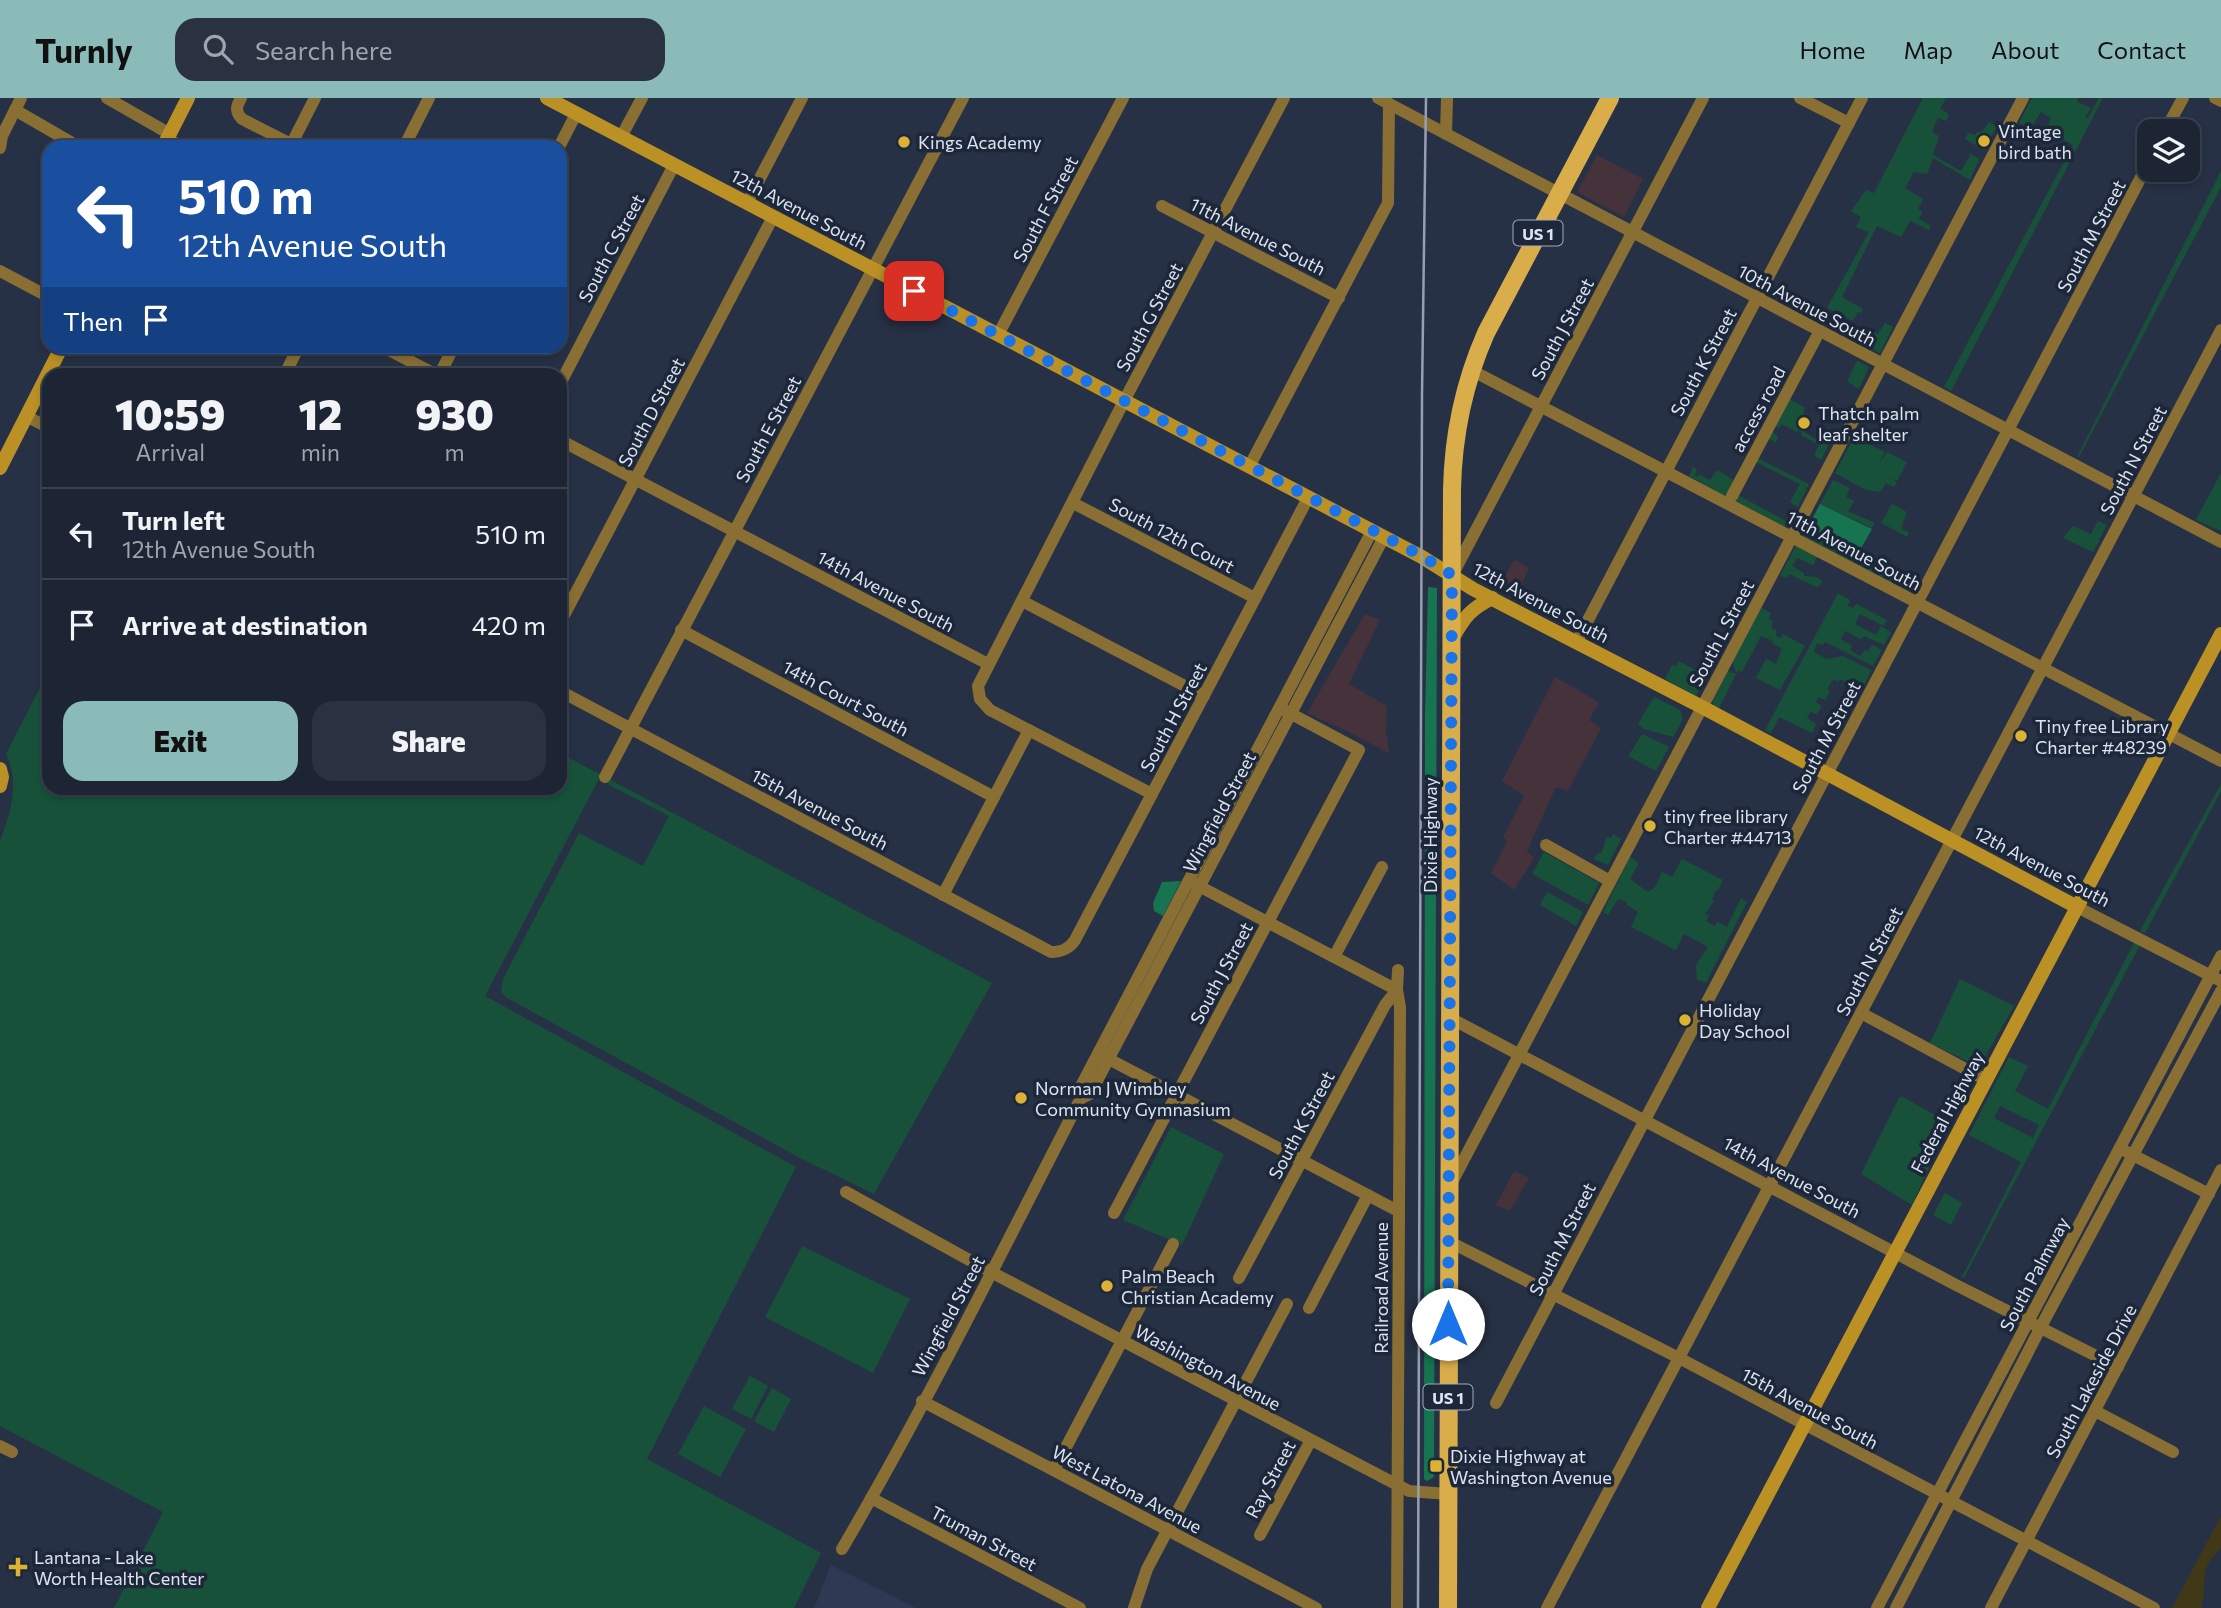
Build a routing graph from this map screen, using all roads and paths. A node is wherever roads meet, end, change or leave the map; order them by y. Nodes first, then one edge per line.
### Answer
1 (107, 98) edge
2 (188, 98) edge
3 (241, 98) edge
4 (315, 98) edge
5 (429, 98) edge
6 (547, 98) edge
7 (642, 98) edge
8 (802, 98) edge
9 (963, 98) edge
10 (1123, 98) edge
11 (1283, 98) edge
12 (1447, 98) edge
13 (1610, 98) edge
14 (1703, 98) edge
15 (1800, 98) edge
16 (1862, 98) edge
17 (2022, 98) edge
18 (2183, 98) edge
19 (2215, 98) edge
20 (1383, 101) edge
21 (2221, 101) edge
22 (18, 104) edge
23 (576, 114) junction
24 (2172, 119) edge
25 (1849, 123) junction
26 (1446, 134) junction
27 (621, 137) junction
28 (69, 140) edge
29 (167, 140) edge
30 (280, 140) edge
31 (294, 140) edge
32 (408, 140) edge
33 (563, 140) edge
34 (1, 152) edge
35 (674, 165) junction
36 (2138, 182) edge
37 (1559, 193) junction
38 (747, 203) junction
39 (1162, 206) dead end
40 (772, 217) junction
41 (1213, 232) junction
42 (1632, 232) junction
43 (872, 269) junction
44 (0, 271) edge
45 (42, 293) edge
46 (1339, 298) junction
47 (1757, 298) junction
48 (2221, 330) edge
49 (998, 335) junction
50 (1816, 338) dead end
51 (397, 354) edge
52 (1882, 364) junction
53 (425, 368) edge
54 (1471, 370) junction
55 (567, 371) edge
56 (42, 385) edge
57 (1124, 401) junction
58 (1542, 405) junction
59 (26, 416) junction
60 (42, 424) edge
61 (2008, 430) junction
62 (567, 444) edge
63 (1249, 467) junction
64 (0, 468) edge
65 (1666, 470) junction
66 (635, 480) junction
67 (1732, 496) dead end
68 (2134, 496) junction
69 (1308, 498) junction
70 (1073, 503) junction
71 (733, 531) junction
72 (1378, 534) junction
73 (1792, 537) junction
74 (2221, 542) edge
75 (1452, 575) junction
76 (1255, 598) junction
77 (1492, 598) junction
78 (1022, 601) junction
79 (1917, 603) junction
80 (567, 610) edge
81 (681, 630) junction
82 (2221, 634) edge
83 (1452, 640) junction
84 (1576, 643) junction
85 (988, 664) junction
86 (2043, 669) junction
87 (567, 695) edge
88 (1204, 696) junction
89 (1702, 707) junction
90 (1285, 711) junction
91 (630, 728) junction
92 (1029, 730) junction
93 (2168, 734) junction
94 (2221, 761) edge
95 (0, 769) edge
96 (1827, 773) junction
97 (605, 777) dead end
98 (0, 786) edge
99 (1152, 794) junction
100 (994, 797) junction
101 (1952, 840) junction
102 (1546, 845) dead end
103 (1382, 867) dead end
104 (1610, 881) junction
105 (1194, 884) junction
106 (943, 895) junction
107 (2077, 907) junction
108 (1268, 922) junction
109 (1065, 950) joint
110 (2221, 956) edge
111 (1334, 957) junction
112 (1398, 970) dead end
113 (2216, 979) edge
114 (1396, 990) junction
115 (2221, 991) edge
116 (1861, 1013) junction
117 (1450, 1018) junction
118 (1519, 1054) junction
119 (1103, 1056) junction
120 (1986, 1080) junction
121 (1177, 1095) junction
122 (1644, 1119) junction
123 (2119, 1148) junction
124 (2132, 1154) junction
125 (1303, 1161) junction
126 (2221, 1170) edge
127 (1450, 1185) junction
128 (1770, 1185) junction
129 (846, 1192) dead end
130 (2209, 1194) junction
131 (1368, 1195) junction
132 (1398, 1211) junction
133 (1114, 1213) dead end
134 (1448, 1241) junction
135 (1173, 1244) dead end
136 (1895, 1251) junction
137 (991, 1272) junction
138 (1239, 1279) dead end
139 (1554, 1294) junction
140 (1287, 1304) dead end
141 (1309, 1308) dead end
142 (2029, 1322) junction
143 (2042, 1329) junction
144 (1122, 1341) junction
145 (1679, 1357) junction
146 (2118, 1367) junction
147 (922, 1401) junction
148 (1236, 1401) junction
149 (1496, 1403) dead end
150 (2095, 1411) junction
151 (1804, 1424) junction
152 (1311, 1440) junction
153 (2173, 1452) dead end
154 (1054, 1471) junction
155 (1397, 1485) junction
156 (1448, 1494) junction
157 (1937, 1494) junction
158 (872, 1499) junction
159 (1951, 1502) junction
160 (1168, 1530) junction
161 (1261, 1535) dead end
162 (2026, 1542) junction
163 (842, 1549) dead end
164 (1080, 1608) edge
165 (1134, 1608) edge
166 (1316, 1608) edge
167 (1397, 1608) edge
168 (1448, 1608) edge
169 (1547, 1608) edge
170 (1708, 1608) edge
171 (1877, 1608) edge
172 (1896, 1608) edge
173 (1990, 1608) edge
174 (2154, 1608) edge

1 - 29 street
2 - 29 street
3 - 30 street
4 - 31 street
5 - 32 street
6 - 23 street, 12th Avenue South
7 - 27 street
8 - 38 street
9 - 43 street, South E Street
10 - 49 street, South F Street
11 - 41 street, South G Street
12 - 26 street
13 - 37 main road, Dixie Highway / US 1
14 - 42 street, South J Street
15 - 25 street
16 - 25 street, South K Street
17 - 52 street, South L Street
18 - 24 street
19 - 21 street
20 - 26 street, 10th Avenue South
20 - 46 street
22 - 28 street
22 - 34 street
23 - 27 street, 12th Avenue South
23 - 33 street
25 - 47 street, South K Street
26 - 37 street, 10th Avenue South
27 - 35 street, 12th Avenue South
35 - 38 street, 12th Avenue South
35 - 55 street, South C Street
36 - 61 street, South M Street
37 - 42 street, 10th Avenue South
37 - 54 main road, Dixie Highway / US 1
38 - 40 street, 12th Avenue South
39 - 41 street, 11th Avenue South
40 - 43 street, 12th Avenue South
40 - 66 street, South D Street
41 - 46 street, 11th Avenue South
41 - 57 street, South G Street
42 - 47 street, 10th Avenue South
42 - 58 street, South J Street
43 - 49 street, 12th Avenue South
43 - 71 street, South E Street
44 - 45 street
46 - 63 street
47 - 52 street, 10th Avenue South
47 - 65 street, South K Street
48 - 68 street, South N Street
49 - 57 street, 12th Avenue South
50 - 67 street, access road
51 - 53 street
52 - 61 street, 10th Avenue South
52 - 73 street, South L Street
54 - 58 street, 11th Avenue South
54 - 75 main road, Dixie Highway / US 1
56 - 59 street
57 - 63 street, 12th Avenue South
57 - 70 street, South G Street
58 - 65 street, 11th Avenue South
58 - 75 street, South J Street
59 - 60 street
59 - 64 street
61 - 68 street, 10th Avenue South
61 - 79 street, South M Street
62 - 66 street, 14th Avenue South
63 - 69 street, 12th Avenue South
65 - 73 street, 11th Avenue South
65 - 84 street, South K Street
66 - 71 street, 14th Avenue South
66 - 80 street, South D Street
68 - 74 street, 10th Avenue South
68 - 86 street, South N Street
69 - 72 street, 12th Avenue South
69 - 76 street, South H Street
70 - 76 street, South 12th Court
70 - 78 street, South G Street
71 - 81 street, South E Street
71 - 85 street, 14th Avenue South
72 - 75 street, 12th Avenue South
72 - 90 street, Wingfield Street
73 - 79 street, 11th Avenue South
73 - 89 street, South L Street
75 - 77 street, 12th Avenue South
75 - 83 main road, Dixie Highway / US 1
76 - 88 street, South H Street
77 - 83 street
77 - 84 street, 12th Avenue South
78 - 85 street, South G Street
78 - 88 street
79 - 86 street, 11th Avenue South
79 - 96 street, South M Street
81 - 91 street, South E Street
81 - 100 street, 14th Court South
82 - 93 street, Federal Highway
83 - 117 main road, Dixie Highway / US 1
84 - 89 street, 12th Avenue South
85 - 92 street
86 - 93 street, 11th Avenue South
86 - 101 street, South N Street
87 - 91 street, 15th Avenue South
88 - 99 street, South H Street
89 - 96 street, 12th Avenue South
89 - 104 street, South L Street
90 - 105 street, Wingfield Street
90 - 108 street, South J Street
91 - 97 street, South E Street
91 - 106 street, 15th Avenue South
92 - 99 street
92 - 100 street
93 - 94 street, 11th Avenue South
93 - 107 street, Federal Highway
95 - 98 street
96 - 101 street, 12th Avenue South
96 - 122 street, South M Street
99 - 109 street, South H Street
100 - 106 street
101 - 107 street, 12th Avenue South
101 - 116 street, South N Street
102 - 104 street
103 - 111 street
104 - 118 street, South L Street
105 - 108 street
105 - 119 street, Wingfield Street
106 - 109 street, 15th Avenue South
107 - 113 street, 12th Avenue South
107 - 120 street, Federal Highway
108 - 111 street
108 - 121 street, South J Street
110 - 113 street, South Palmway
111 - 114 street
112 - 114 street, Railroad Avenue
113 - 123 street, South Palmway
114 - 125 street, South K Street
114 - 132 street, Railroad Avenue
115 - 124 street, South Palmway
116 - 120 street
116 - 128 street, South N Street
117 - 118 street, 14th Avenue South
117 - 127 main road, Dixie Highway / US 1
118 - 122 street, 14th Avenue South
118 - 127 street, South L Street
119 - 121 street
119 - 137 street, Wingfield Street
120 - 136 street, Federal Highway
121 - 125 street
121 - 133 street, South J Street
122 - 128 street, 14th Avenue South
122 - 139 street, South M Street
123 - 124 street
123 - 142 street, South Palmway
124 - 130 street
124 - 143 street, South Palmway
125 - 131 street
125 - 138 street, South K Street
126 - 130 street, South Lakeside Drive
127 - 134 main road, Dixie Highway / US 1
128 - 136 street, 14th Avenue South
128 - 145 street, South N Street
129 - 137 street, Washington Avenue
130 - 146 street, South Lakeside Drive
131 - 132 street
131 - 141 street
132 - 155 street, Railroad Avenue
134 - 139 street, 15th Avenue South
134 - 156 main road, Dixie Highway / US 1
135 - 144 street
136 - 142 street, 14th Avenue South
136 - 151 street, Federal Highway
137 - 144 street, Washington Avenue
137 - 147 street, Wingfield Street
139 - 145 street, 15th Avenue South
139 - 149 street, South M Street
140 - 148 street
142 - 143 street, 14th Avenue South
142 - 157 street, South Palmway
143 - 146 street, 14th Avenue South
143 - 159 street, South Palmway
144 - 148 street, Washington Avenue
144 - 154 street
145 - 151 street, 15th Avenue South
145 - 169 street, South N Street
146 - 150 street, South Lakeside Drive
147 - 154 street, West Latona Avenue
147 - 158 street, Wingfield Street
148 - 152 street, Washington Avenue
148 - 160 street
150 - 153 street
150 - 162 street, South Lakeside Drive
151 - 157 street, 15th Avenue South
151 - 170 street, Federal Highway
152 - 155 street, Washington Avenue
152 - 161 street, Ray Street
154 - 160 street, West Latona Avenue
155 - 156 street, Washington Avenue
155 - 167 street, Railroad Avenue
156 - 168 main road, Dixie Highway / US 1
157 - 159 street, 15th Avenue South
157 - 171 street, South Palmway
158 - 163 street, Wingfield Street
158 - 164 street, Truman Street
159 - 162 street, 15th Avenue South
159 - 172 street, South Palmway
160 - 165 street
160 - 166 street, West Latona Avenue
162 - 173 street, South Lakeside Drive
162 - 174 street, 15th Avenue South

